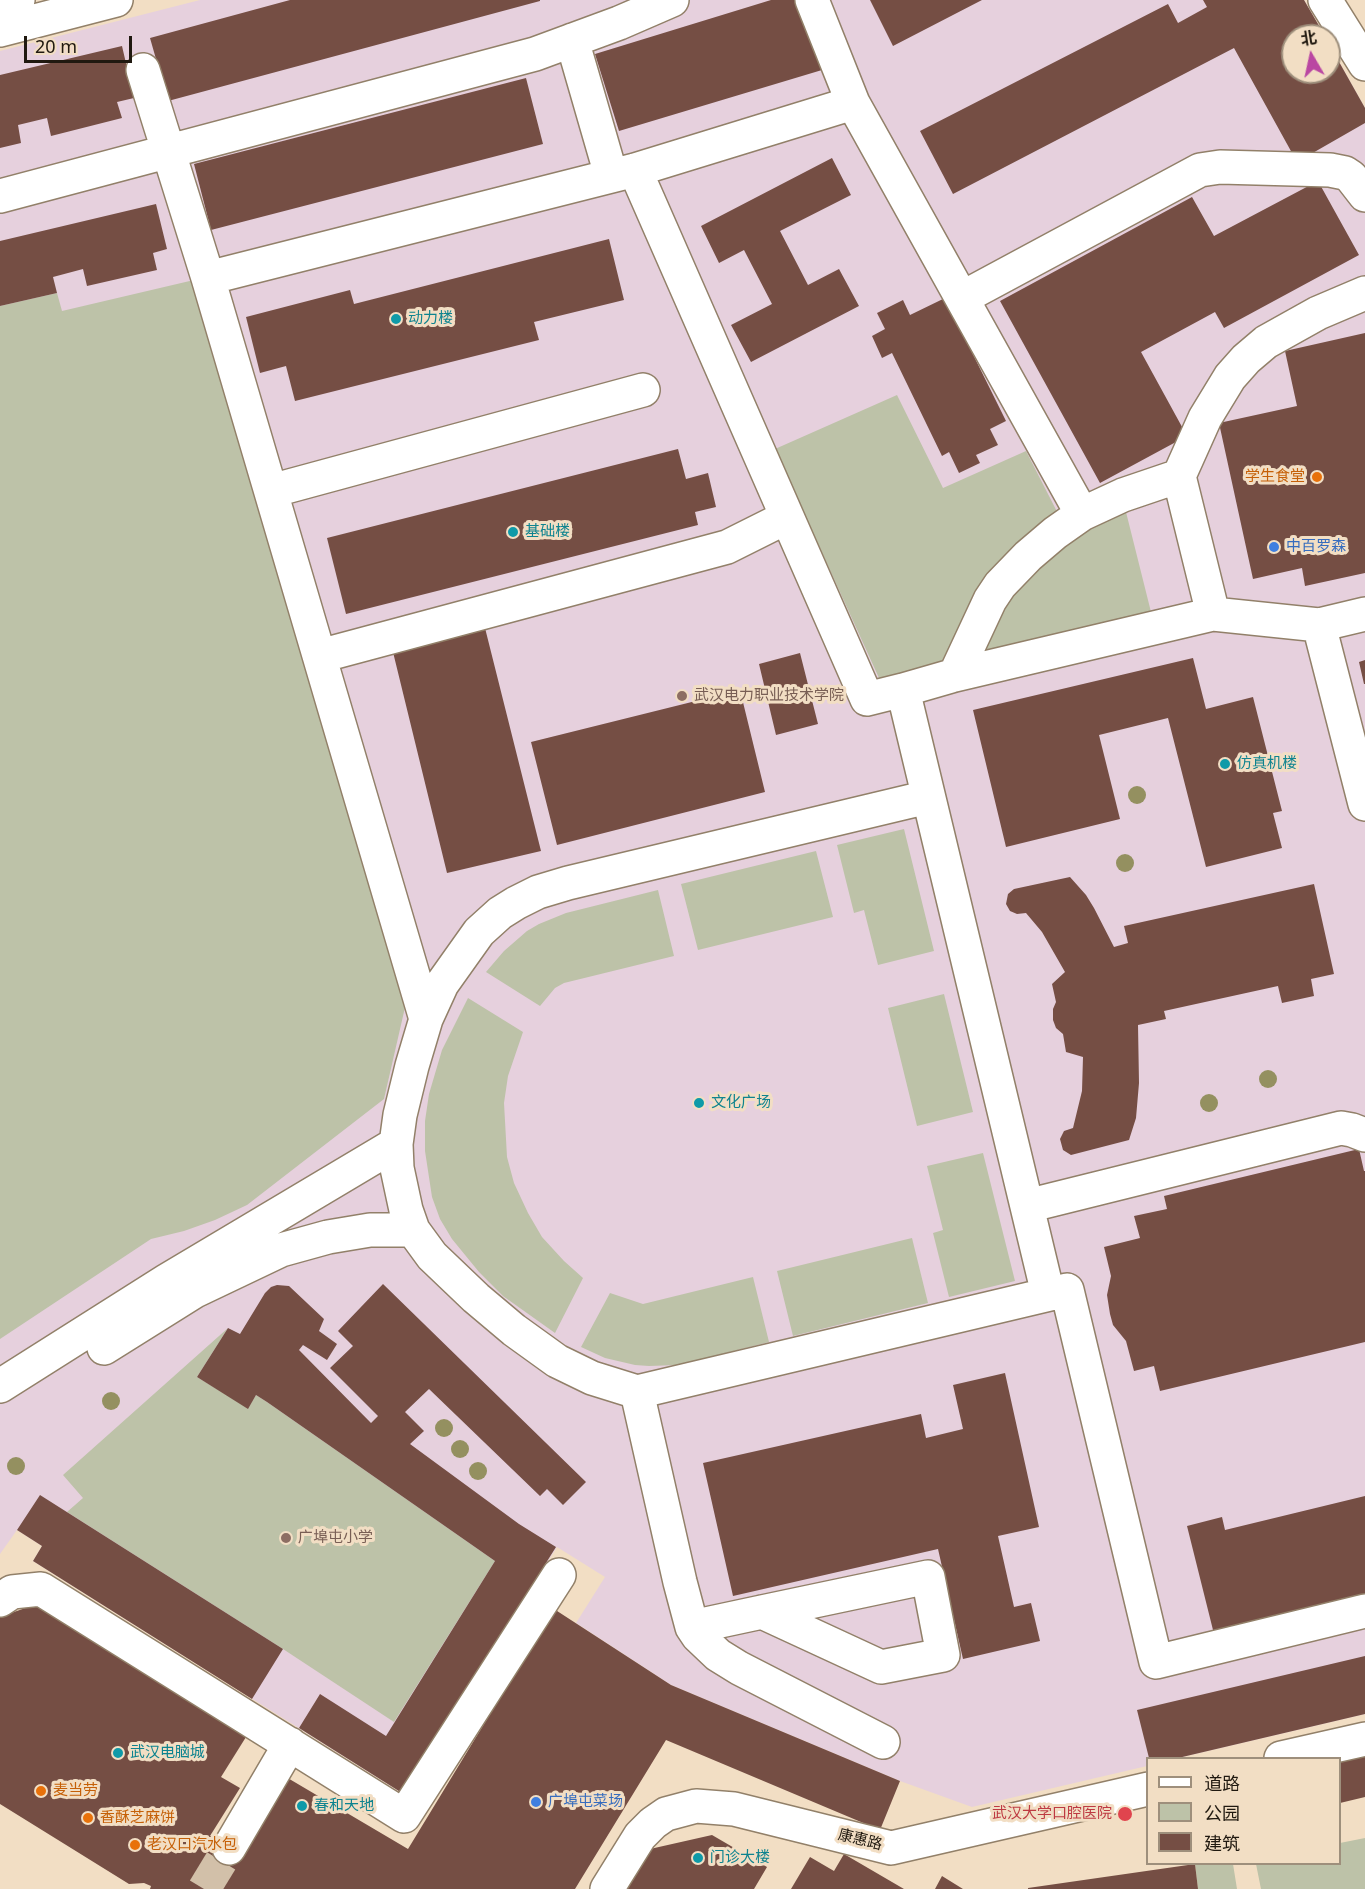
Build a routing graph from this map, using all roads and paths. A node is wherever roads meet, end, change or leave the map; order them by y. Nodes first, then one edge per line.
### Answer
1 (18, 0) edge
2 (116, 0) edge
3 (672, 0) edge
4 (812, 0) edge
5 (1325, 0) edge
6 (0, 5) edge
7 (0, 30) edge
8 (572, 40) junction
9 (1365, 64) edge
10 (143, 70) dead end
11 (853, 103) junction
12 (169, 152) junction
13 (623, 173) junction
14 (1365, 195) edge
15 (0, 196) edge
16 (208, 278) junction
17 (1365, 293) edge
18 (962, 298) junction
19 (643, 390) dead end
20 (1179, 476) junction
21 (271, 491) junction
22 (1082, 514) junction
23 (787, 517) junction
24 (1213, 614) junction
25 (1365, 614) edge
26 (1319, 626) junction
27 (320, 656) junction
28 (955, 675) junction
29 (903, 690) junction
30 (928, 797) junction
31 (1365, 804) edge
32 (426, 1019) junction
33 (1365, 1135) edge
34 (396, 1144) junction
35 (1027, 1206) junction
36 (413, 1230) junction
37 (1048, 1294) junction
38 (0, 1386) edge
39 (637, 1392) junction
40 (0, 1411) edge
41 (559, 1575) dead end
42 (0, 1600) edge
43 (1365, 1611) edge
44 (762, 1612) junction
45 (692, 1627) junction
46 (1365, 1739) edge
47 (883, 1742) dead end
48 (290, 1744) junction
49 (1285, 1757) edge
50 (1146, 1789) edge
51 (229, 1848) tunnel mouth
52 (607, 1889) edge

1 - 6 street
2 - 7 street
3 - 8 street
4 - 11 street
5 - 9 street
8 - 12 street
8 - 13 street
10 - 12 street
11 - 13 street
11 - 18 street
12 - 15 street
12 - 16 street
13 - 16 street
13 - 23 street
14 - 18 street
16 - 21 street
17 - 20 street
18 - 22 street
19 - 21 street
20 - 22 street
20 - 24 street
21 - 27 street
22 - 28 street
23 - 27 street
23 - 29 street
24 - 26 street
24 - 28 street
25 - 26 street
26 - 31 street
27 - 32 street
28 - 29 street
29 - 30 street
30 - 32 street
30 - 35 street
32 - 34 street
33 - 35 street
34 - 36 street
34 - 38 street
35 - 37 street
36 - 39 street
36 - 40 street
37 - 39 street
37 - 43 street
39 - 45 street
41 - 48 street
42 - 48 street
44 - 44 street
44 - 45 street
45 - 47 street
46 - 49 street
48 - 51 street
50 - 52 street, 康惠路

